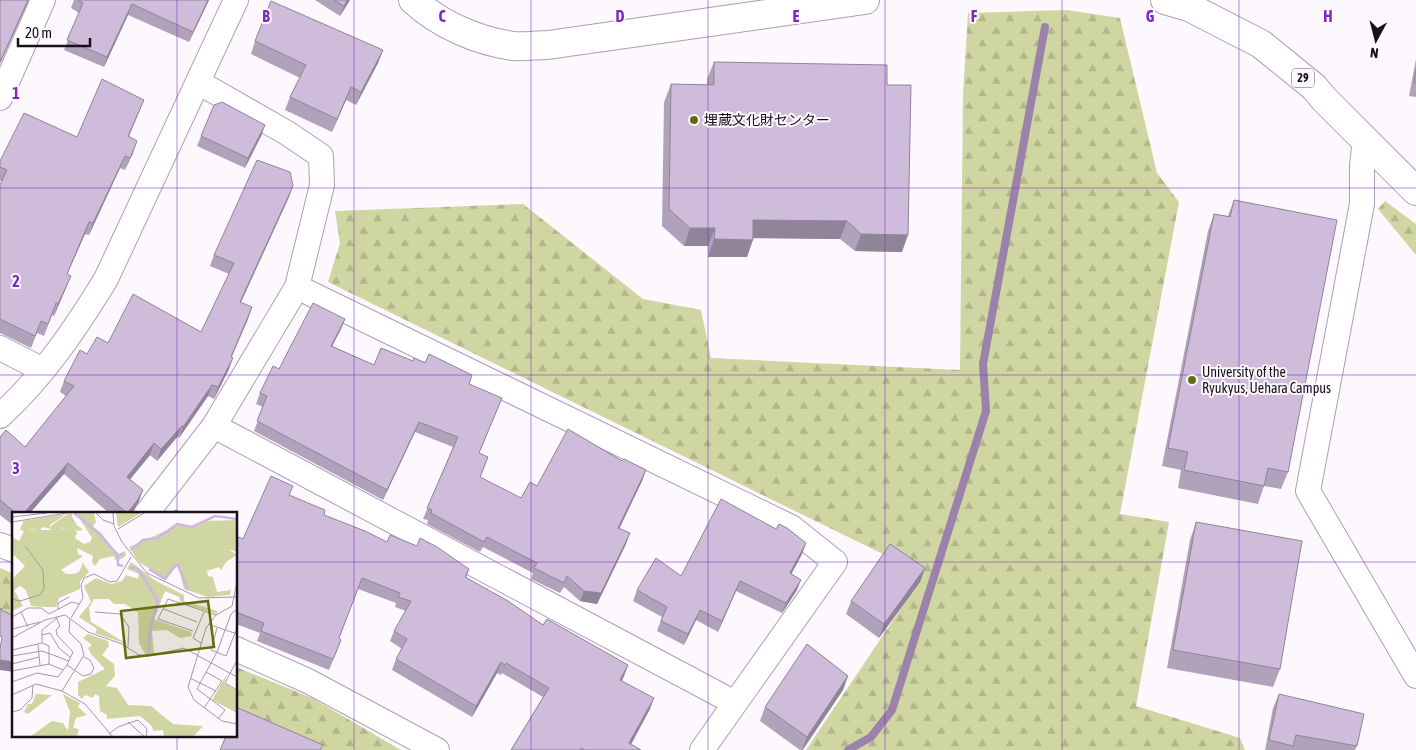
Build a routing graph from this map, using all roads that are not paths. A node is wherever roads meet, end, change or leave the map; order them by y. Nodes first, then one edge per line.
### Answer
1 (42, 0) edge
2 (236, 0) edge
3 (413, 0) edge
4 (865, 0) edge
5 (1165, 0) edge
6 (198, 82) junction
7 (0, 98) edge
8 (1365, 139) junction
9 (1416, 191) edge
10 (297, 287) junction
11 (0, 348) edge
12 (43, 370) junction
13 (0, 416) edge
14 (214, 426) junction
15 (148, 512) edge
16 (0, 544) edge
17 (12, 549) edge
18 (238, 649) edge
19 (1416, 676) edge
20 (735, 703) junction
21 (437, 750) edge
22 (702, 750) edge

1 - 7 street
2 - 6 street
3 - 4 main road
5 - 8 main road, 29
6 - 10 street
6 - 12 street
8 - 9 main road, 29
8 - 19 street
10 - 14 street
10 - 20 street
11 - 12 street
12 - 13 street
14 - 15 street
14 - 20 street
16 - 17 street
18 - 21 street
20 - 22 street

